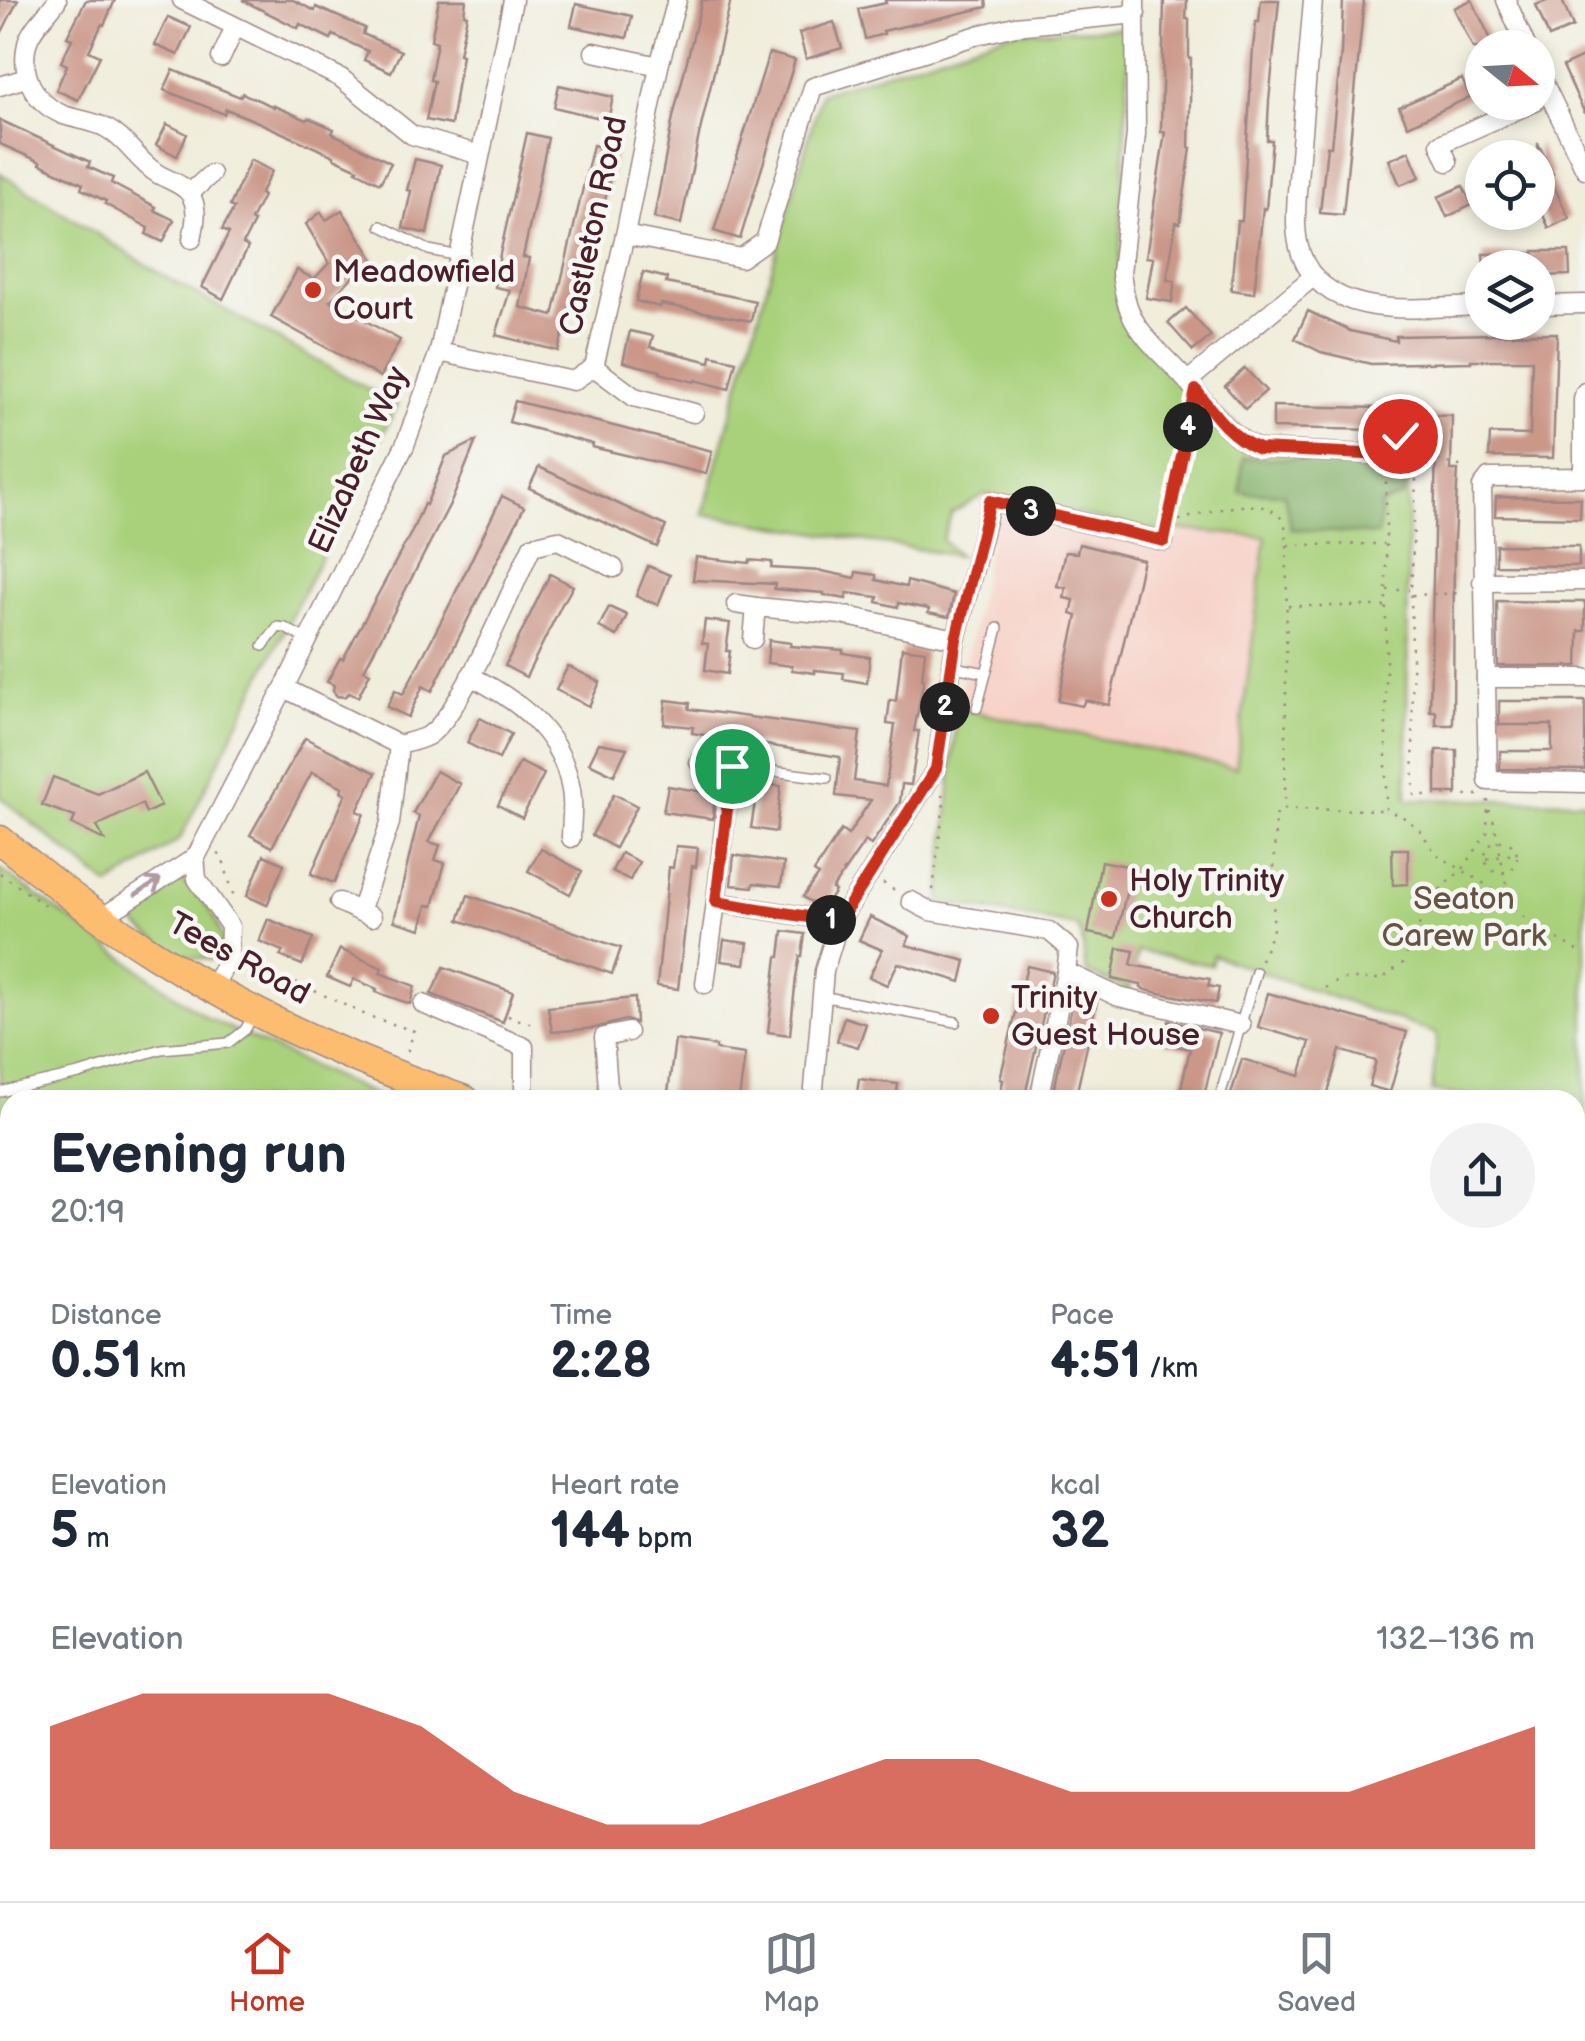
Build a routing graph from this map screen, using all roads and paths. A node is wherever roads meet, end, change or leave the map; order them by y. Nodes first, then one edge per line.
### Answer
1 (57, 0) edge
2 (182, 0) edge
3 (513, 0) edge
4 (677, 0) edge
5 (1314, 0) edge
6 (1506, 0) edge
7 (1136, 7) edge
8 (235, 27) junction
9 (1519, 30) edge
10 (594, 52) dead end
11 (221, 58) dead end
12 (659, 66) junction
13 (26, 78) junction
14 (0, 86) edge
15 (1555, 113) edge
16 (1495, 120) edge
17 (1578, 134) edge
18 (480, 155) junction
19 (1448, 162) dead end
20 (1585, 169) edge
21 (211, 174) dead end
22 (190, 193) junction
23 (381, 226) dead end
24 (625, 236) junction
25 (192, 239) dead end
26 (459, 256) junction
27 (1314, 276) junction
28 (1555, 304) edge
29 (1585, 304) edge
30 (1465, 307) edge
31 (439, 352) junction
32 (594, 367) junction
33 (1192, 385) junction
34 (1585, 392) edge
35 (694, 413) dead end
36 (1400, 436) dead end
37 (1386, 456) dead end
38 (1468, 468) dead end
39 (1584, 477) edge
40 (1166, 532) junction
41 (1386, 544) junction
42 (1287, 545) junction
43 (614, 568) dead end
44 (1585, 581) edge
45 (1478, 587) junction
46 (1386, 590) junction
47 (1411, 592) junction
48 (736, 604) dead end
49 (1288, 606) junction
50 (1386, 606) junction
51 (756, 607) junction
52 (998, 628) dead end
53 (753, 639) dead end
54 (956, 639) junction
55 (308, 640) junction
56 (263, 646) dead end
57 (954, 666) junction
58 (986, 673) junction
59 (470, 676) junction
60 (1486, 678) junction
61 (1585, 678) edge
62 (284, 688) junction
63 (977, 708) dead end
64 (399, 745) junction
65 (699, 762) dead end
66 (732, 766) junction
67 (936, 769) junction
68 (764, 770) joint
69 (828, 778) dead end
70 (1585, 783) edge
71 (1489, 808) junction
72 (1285, 809) junction
73 (1386, 810) junction
74 (550, 820) dead end
75 (0, 840) edge
76 (1498, 841) junction
77 (198, 851) junction
78 (1516, 853) junction
79 (1501, 856) junction
80 (1485, 860) junction
81 (1464, 869) junction
82 (1504, 872) junction
83 (0, 873) edge
84 (869, 874) junction
85 (911, 901) joint
86 (339, 902) dead end
87 (716, 902) junction
88 (1510, 904) junction
89 (45, 907) dead end
90 (236, 908) dead end
91 (930, 911) junction
92 (101, 918) junction
93 (839, 922) junction
94 (246, 944) dead end
95 (1585, 955) edge
96 (1066, 972) junction
97 (1256, 972) joint
98 (706, 984) dead end
99 (212, 988) junction
100 (1325, 988) dead end
101 (822, 996) junction
102 (422, 1004) dead end
103 (255, 1011) junction
104 (508, 1016) dead end
105 (956, 1022) dead end
106 (1241, 1025) junction
107 (538, 1026) dead end
108 (628, 1032) dead end
109 (402, 1067) dead end
110 (9, 1090) edge
111 (438, 1090) edge
112 (524, 1090) edge
113 (607, 1090) edge
114 (813, 1090) edge
115 (1041, 1090) edge
116 (1222, 1090) edge

1 - 13 street
2 - 8 street
3 - 18 street, Elizabeth Way
4 - 12 street, Castleton Road
5 - 27 street
6 - 9 street
7 - 24 street
7 - 33 street
8 - 11 street
8 - 18 street
10 - 12 street
12 - 24 street, Castleton Road
13 - 14 street
13 - 22 street
15 - 17 street
16 - 19 street
17 - 20 street
18 - 26 street, Elizabeth Way
21 - 22 street
22 - 25 street
23 - 26 lane
24 - 32 street, Castleton Road
26 - 31 street, Elizabeth Way
27 - 30 street
27 - 33 street
28 - 29 street
31 - 32 street, Castleton Road
31 - 55 street, Elizabeth Way
32 - 35 street
33 - 36 street
33 - 40 path
34 - 39 street
37 - 41 path
38 - 47 path
39 - 45 street
40 - 42 path
40 - 54 street
41 - 42 path
41 - 46 path
42 - 49 path
43 - 59 street
44 - 45 street
45 - 47 path
45 - 60 street
46 - 47 path
46 - 50 path
47 - 71 path
48 - 51 street
49 - 50 path
49 - 72 path
50 - 73 path
51 - 53 street
51 - 54 street
52 - 58 lane
54 - 57 street
55 - 56 lane
55 - 62 street, Elizabeth Way
57 - 58 lane
57 - 67 street
58 - 63 lane
59 - 64 street
59 - 74 street
60 - 61 street
60 - 70 street
62 - 64 street
62 - 77 street, Elizabeth Way
64 - 86 street
65 - 66 street
66 - 68 street
66 - 87 street
67 - 84 street
67 - 91 path
68 - 69 lane
71 - 76 path
71 - 81 path
72 - 73 path
72 - 97 path
73 - 81 path
75 - 92 main road, Tees Road
76 - 78 path
76 - 79 path
76 - 80 path
77 - 90 path
92 -> 77 street, Elizabeth Way
77 - 99 street
78 - 79 path
78 - 82 path
79 - 80 path
79 - 82 path
80 - 82 path
81 - 88 path
81 - 100 path
82 - 88 path
83 - 89 path
84 - 85 path
84 - 93 street
85 - 91 street
87 - 93 street
87 - 98 street
88 - 95 path
91 - 96 street
92 - 99 main road, Tees Road
93 - 101 street
94 - 109 path
96 - 106 street
96 - 115 street
97 - 106 lane
99 - 103 main road, Tees Road
101 - 105 lane
101 - 114 street
102 - 112 street
103 - 110 lane
103 - 111 main road, Tees Road
104 - 107 path
106 - 116 lane
108 - 113 street

